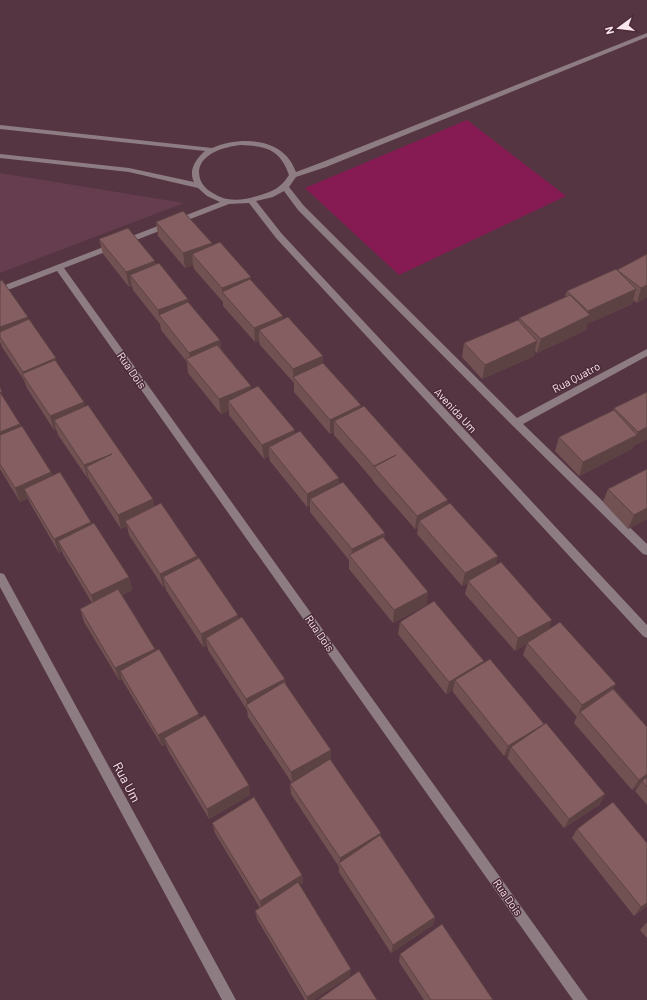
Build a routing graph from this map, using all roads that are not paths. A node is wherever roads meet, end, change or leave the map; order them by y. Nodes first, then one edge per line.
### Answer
1 (647, 35) edge
2 (0, 127) edge
3 (212, 150) junction
4 (0, 156) edge
5 (293, 175) junction
6 (199, 186) junction
7 (286, 188) junction
8 (251, 200) junction
9 (228, 202) junction
10 (59, 267) junction
11 (0, 290) edge
12 (647, 352) edge
13 (516, 423) junction
14 (647, 551) edge
15 (0, 577) edge
16 (647, 633) edge
17 (229, 1000) edge
18 (581, 1000) edge

1 - 5 street
2 - 3 street
3 - 5 street
3 - 6 street
4 - 6 street
5 - 7 street
6 - 9 street
7 - 8 street
7 - 13 street
8 - 9 street
8 - 16 street, Avenida Um
9 - 10 street
10 - 11 street
10 - 18 street, Rua Dois
12 - 13 street, Rua Quatro
13 - 14 street
15 - 17 street, Rua Um

